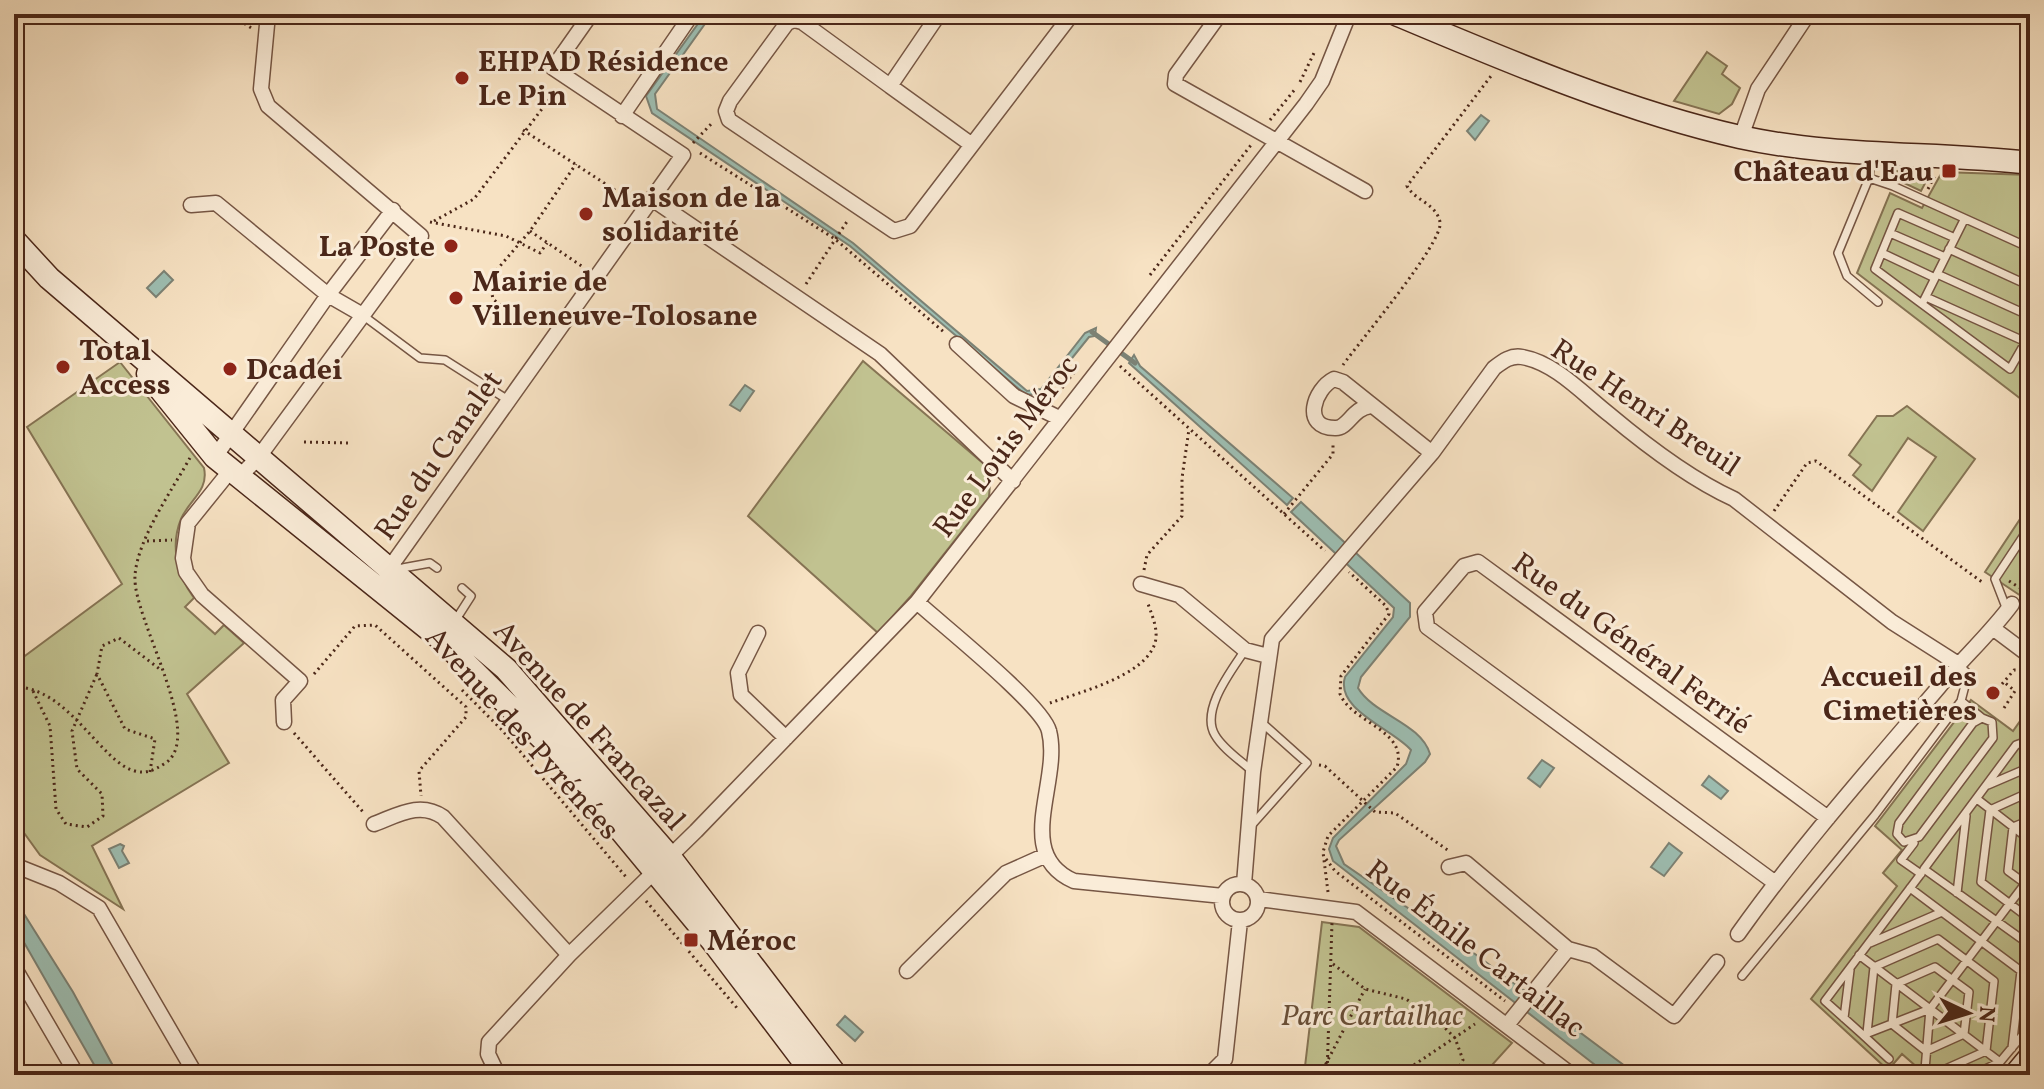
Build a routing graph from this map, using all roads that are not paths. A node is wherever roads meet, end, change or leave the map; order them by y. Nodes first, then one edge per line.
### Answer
1 (268, 14) edge
2 (591, 14) edge
3 (692, 14) edge
4 (939, 14) edge
5 (1072, 14) edge
6 (1220, 14) edge
7 (1349, 14) edge
8 (1396, 14) edge
9 (1808, 14) edge
10 (890, 86) junction
11 (622, 116) junction
12 (1741, 137) junction
13 (1278, 141) junction
14 (972, 145) junction
15 (1871, 155) junction
16 (2029, 158) edge
17 (1869, 178) junction
18 (1365, 191) dead end
19 (648, 204) junction
20 (191, 205) dead end
21 (393, 210) junction
22 (1964, 220) junction
23 (1890, 233) junction
24 (1955, 238) junction
25 (14, 240) edge
26 (2030, 248) edge
27 (1882, 253) junction
28 (1947, 253) junction
29 (1936, 276) junction
30 (2030, 286) edge
31 (328, 295) junction
32 (1924, 300) junction
33 (1878, 302) dead end
34 (361, 314) junction
35 (2030, 316) edge
36 (112, 330) junction
37 (2028, 338) edge
38 (957, 344) road end
39 (508, 400) junction
40 (1371, 406) junction
41 (1059, 418) junction
42 (230, 434) junction
43 (1432, 453) junction
44 (258, 458) junction
45 (219, 464) junction
46 (1013, 481) junction
47 (2030, 526) edge
48 (437, 568) dead end
49 (381, 578) junction
50 (1141, 584) road end
51 (462, 588) dead end
52 (917, 602) junction
53 (2007, 604) joint
54 (1994, 629) junction
55 (758, 633) dead end
56 (440, 638) junction
57 (1245, 650) junction
58 (1268, 656) junction
59 (2030, 656) edge
60 (1958, 664) junction
61 (1961, 701) junction
62 (1982, 718) junction
63 (1259, 720) junction
64 (284, 722) road end
65 (786, 738) junction
66 (2030, 740) edge
67 (2030, 767) edge
68 (1253, 772) junction
69 (1986, 786) junction
70 (2030, 792) edge
71 (1977, 799) junction
72 (1990, 810) junction
73 (1966, 813) junction
74 (1828, 818) junction
75 (2030, 820) edge
76 (374, 824) road end
77 (2013, 827) junction
78 (1248, 829) junction
79 (2030, 840) edge
80 (1915, 841) junction
81 (1044, 856) junction
82 (662, 864) junction
83 (14, 865) edge
84 (1449, 867) dead end
85 (1922, 872) junction
86 (1774, 882) junction
87 (2028, 883) edge
88 (1244, 884) junction
89 (1910, 888) junction
90 (1957, 893) junction
91 (1223, 896) junction
92 (1259, 899) junction
93 (2010, 904) junction
94 (1942, 912) junction
95 (2030, 919) edge
96 (1240, 921) junction
97 (1997, 922) junction
98 (1738, 934) dead end
99 (1981, 942) junction
100 (1868, 944) junction
101 (2030, 945) edge
102 (1568, 949) junction
103 (569, 955) junction
104 (1859, 955) junction
105 (1967, 961) junction
106 (1717, 962) dead end
107 (14, 967) edge
108 (1874, 967) junction
109 (1850, 968) junction
110 (907, 971) dead end
111 (2021, 971) junction
112 (1742, 976) dead end
113 (2030, 978) edge
114 (1952, 980) junction
115 (1896, 984) junction
116 (1930, 1009) junction
117 (1844, 1018) junction
118 (1892, 1024) junction
119 (1507, 1025) junction
120 (2030, 1026) edge
121 (1865, 1034) junction
122 (1964, 1034) junction
123 (1926, 1051) junction
124 (1986, 1051) junction
125 (2021, 1052) edge
126 (1889, 1059) dead end
127 (2008, 1068) edge
128 (77, 1075) edge
129 (196, 1075) edge
130 (498, 1075) edge
131 (814, 1075) edge
132 (836, 1075) edge
133 (1209, 1075) edge
134 (1572, 1075) edge
135 (1932, 1075) edge
136 (1973, 1075) edge

1 - 21 street
2 - 11 street, Rue du Canalet
3 - 11 street
4 - 10 street
5 - 14 street
6 - 13 street
7 - 13 street, Rue Louis Méroc
8 - 12 main road
9 - 12 street
10 - 14 street
10 - 14 street
11 - 19 street, Rue du Canalet
12 - 15 main road
13 - 18 street
13 - 41 street, Rue Louis Méroc
15 - 16 main road
15 - 17 lane
17 - 22 lane
17 - 33 lane
19 - 39 street, Rue du Canalet
19 - 46 street
20 - 31 street
21 - 31 street
21 - 34 street
22 - 24 lane
22 - 26 lane
23 - 24 lane
23 - 27 lane
23 - 28 lane
24 - 28 lane
25 - 36 main road, Avenue de Francazal
27 - 29 lane
27 - 32 lane
28 - 29 lane
28 - 30 lane
29 - 32 lane
29 - 35 lane
31 - 34 street
31 - 42 street
32 - 37 lane
32 - 37 lane
34 - 39 lane
34 - 44 street
36 - 42 main road, Avenue de Francazal
36 - 45 main road, Avenue de Francazal
38 - 41 street
39 - 49 street, Rue du Canalet
40 - 40 street
40 - 43 street
41 - 46 street, Rue Louis Méroc
42 - 44 main road, Avenue de Francazal
42 - 45 street
43 - 58 street, Rue Henri Breuil
43 - 60 street, Rue Henri Breuil
44 - 45 street
44 - 49 main road, Avenue de Francazal
45 - 49 main road, Avenue de Francazal
45 - 64 street
46 - 52 street, Rue Louis Méroc
47 - 53 lane
48 - 49 lane
49 - 56 main road, Avenue de Francazal
50 - 57 street
51 - 56 lane
52 - 65 street, Rue Louis Méroc
52 - 81 street
53 - 54 street
54 - 59 street
54 - 60 street
55 - 65 street
56 - 82 main road, Avenue de Francazal
57 - 58 street
57 - 68 lane
58 - 63 street, Rue Henri Breuil
60 - 61 lane
60 - 74 street
61 - 62 lane
61 - 112 lane
62 - 80 lane
62 - 80 lane
63 - 68 street, Rue Henri Breuil
63 - 78 lane
65 - 82 street, Rue Louis Méroc
66 - 69 lane
67 - 69 lane
68 - 78 street, Rue Henri Breuil
69 - 71 lane
70 - 72 lane
71 - 72 lane
71 - 73 lane
72 - 77 lane
72 - 93 lane
73 - 85 lane
73 - 90 lane
74 - 86 street
74 - 86 street, Rue du Général Ferrié
75 - 77 lane
76 - 103 street
77 - 79 lane
77 - 87 lane
78 - 88 street, Rue Henri Breuil
80 - 85 lane
81 - 91 street
81 - 110 street
82 - 103 street, Rue Louis Méroc
82 - 131 main road, Avenue de Francazal
82 - 132 main road, Avenue de Francazal
83 - 129 street
84 - 102 street
85 - 89 lane
85 - 90 lane
86 - 98 street
87 - 93 lane
88 - 91 street
88 - 92 street
89 - 94 lane
89 - 100 lane
90 - 97 lane
91 - 96 street
92 - 96 street
92 - 119 street, Rue Émile Cartaillac
93 - 95 lane
93 - 97 lane
94 - 99 lane
94 - 100 lane
96 - 133 street
97 - 99 lane
97 - 101 lane
99 - 105 lane
99 - 111 lane
100 - 104 lane
102 - 106 street
102 - 119 street
103 - 130 street, Rue Louis Méroc
104 - 108 lane
104 - 109 lane
105 - 108 lane
105 - 114 lane
105 - 124 lane
107 - 128 street
108 - 115 lane
108 - 121 lane
109 - 117 lane
109 - 117 lane
111 - 113 lane
111 - 125 lane
114 - 115 lane
114 - 116 lane
114 - 122 lane
115 - 116 lane
115 - 118 lane
116 - 118 lane
116 - 122 lane
116 - 123 lane
117 - 121 lane
118 - 121 lane
118 - 123 lane
119 - 134 street, Rue Émile Cartaillac
120 - 125 lane
121 - 126 lane
122 - 123 lane
122 - 124 lane
123 - 135 lane
124 - 127 lane
124 - 135 lane
125 - 127 main road
127 - 136 lane

